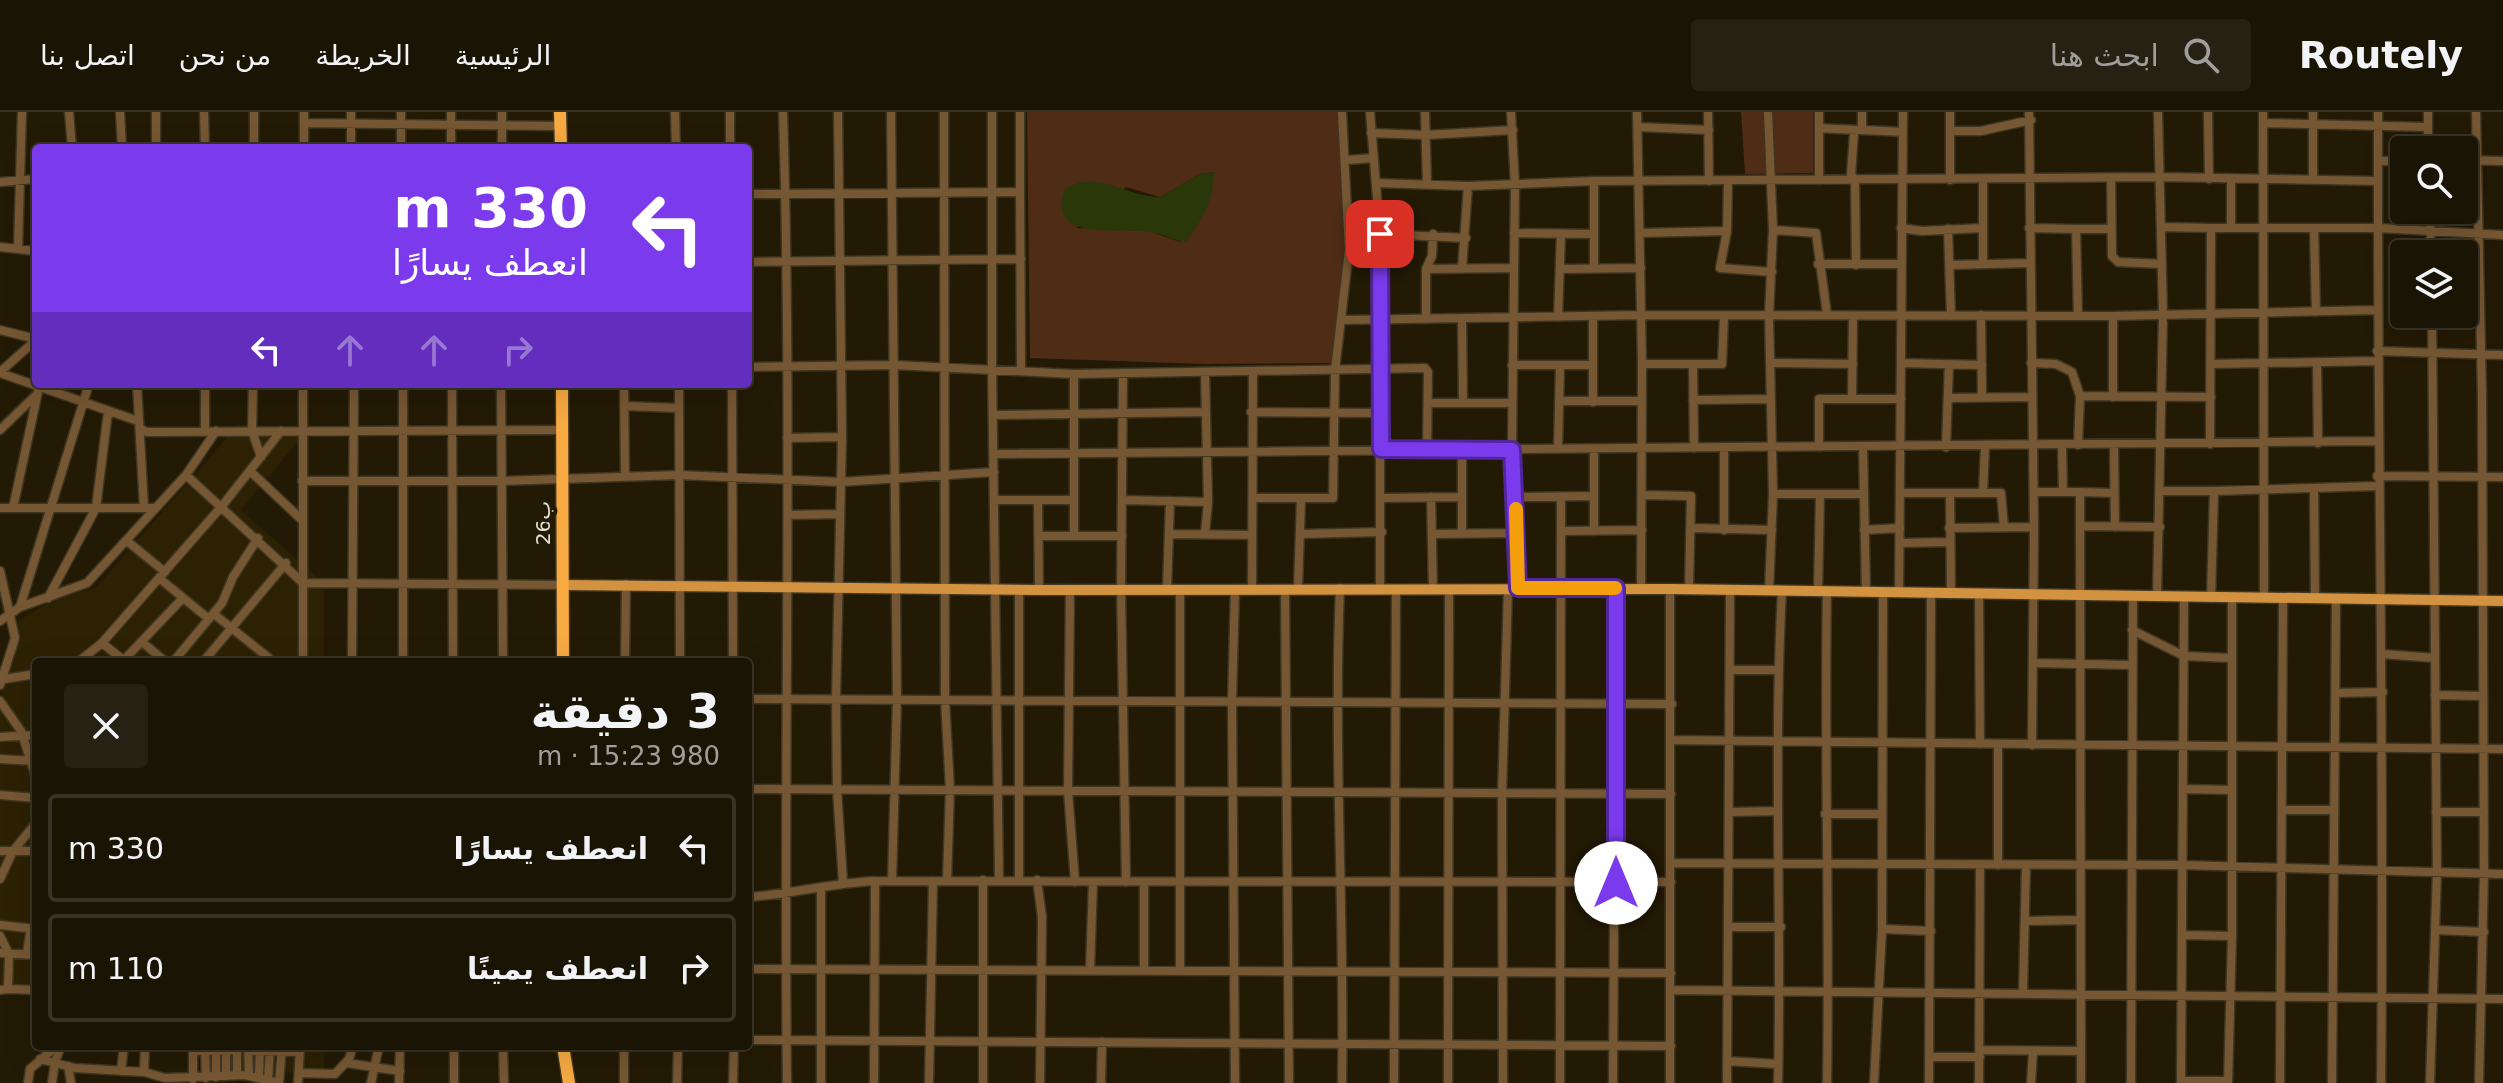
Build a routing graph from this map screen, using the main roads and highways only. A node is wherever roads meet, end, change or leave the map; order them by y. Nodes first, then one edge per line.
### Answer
1 (560, 119) edge
2 (561, 144) edge
3 (562, 388) edge
4 (563, 585) junction
5 (2503, 601) edge
6 (563, 658) edge
7 (564, 1050) edge
8 (569, 1083) edge

1 - 2 highway
3 - 4 highway, 26ب
4 - 5 main road
4 - 6 highway, 26ب
7 - 8 highway

